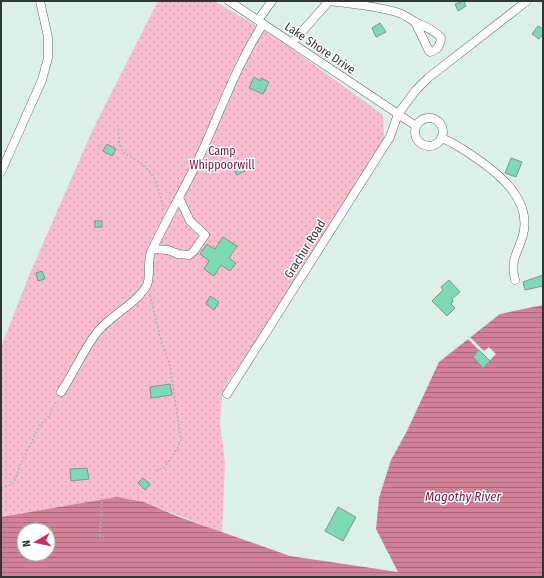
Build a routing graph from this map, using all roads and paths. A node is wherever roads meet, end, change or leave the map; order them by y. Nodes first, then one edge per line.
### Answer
1 (40, 1) edge
2 (229, 1) edge
3 (272, 1) edge
4 (329, 1) edge
5 (527, 1) edge
6 (260, 22) junction
7 (415, 22) dead end
8 (292, 43) junction
9 (398, 114) junction
10 (118, 125) dead end
11 (416, 126) junction
12 (441, 138) junction
13 (1, 172) edge
14 (179, 198) junction
15 (166, 220) junction
16 (153, 249) junction
17 (148, 277) junction
18 (515, 280) dead end
19 (61, 392) joint
20 (227, 394) dead end
21 (156, 471) dead end
22 (1, 488) edge
23 (102, 495) dead end
24 (95, 536) dead end
25 (100, 536) junction
26 (104, 537) dead end

1 - 13 street
2 - 6 street, Lake Shore Drive
3 - 6 street
4 - 7 street
4 - 8 street
5 - 9 street
6 - 8 street, Lake Shore Drive
6 - 14 street
8 - 9 street, Lake Shore Drive
9 - 11 street, Lake Shore Drive
9 - 20 street, Grachur Road
10 - 15 path
11 - 12 street
11 - 12 street
12 - 18 street
14 - 15 street
14 - 16 street
15 - 16 street
16 - 17 street
17 - 19 street
17 - 21 path
19 - 22 path
23 - 25 path
24 - 25 path
25 - 26 path

